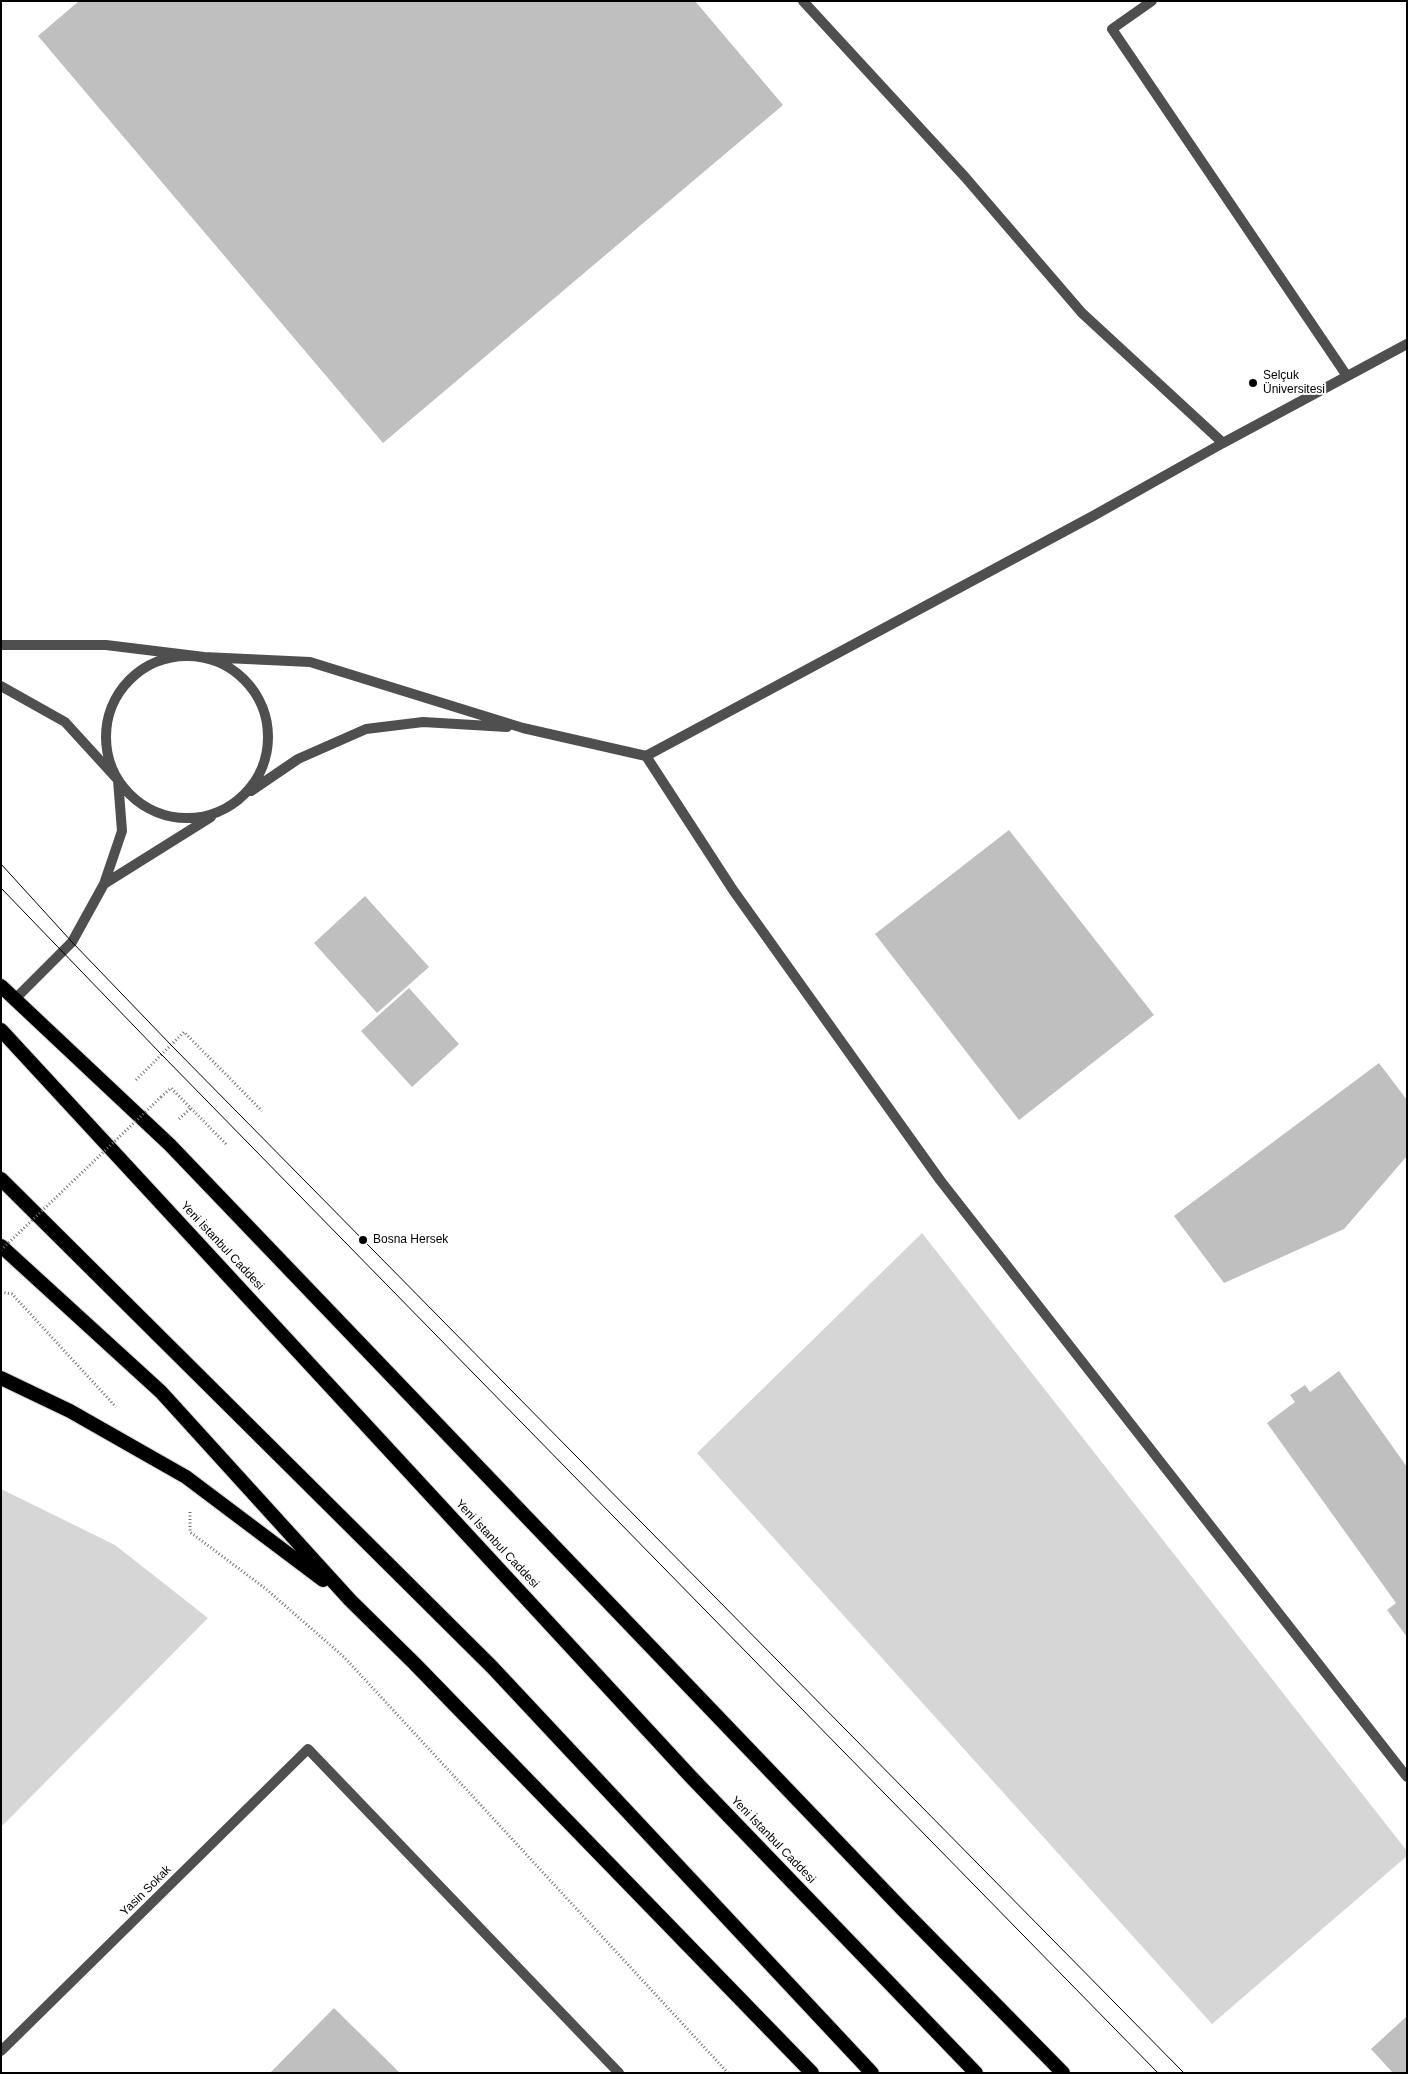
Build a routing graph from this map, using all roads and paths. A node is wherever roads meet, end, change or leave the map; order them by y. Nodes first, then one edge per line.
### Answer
1 (803, 1) edge
2 (1152, 1) edge
3 (1407, 344) edge
4 (1347, 376) junction
5 (1223, 443) junction
6 (1, 645) edge
7 (204, 657) junction
8 (1, 686) edge
9 (523, 728) junction
10 (646, 756) junction
11 (118, 780) junction
12 (223, 810) junction
13 (104, 884) junction
14 (1, 986) edge
15 (15, 999) junction
16 (1, 1030) edge
17 (134, 1082) dead end
18 (154, 1103) dead end
19 (191, 1108) junction
20 (161, 1110) dead end
21 (262, 1111) dead end
22 (175, 1124) dead end
23 (227, 1145) dead end
24 (1, 1179) edge
25 (1, 1246) edge
26 (1, 1250) edge
27 (1, 1292) edge
28 (1, 1378) edge
29 (122, 1413) dead end
30 (186, 1477) junction
31 (350, 1600) junction
32 (1407, 1777) edge
33 (1, 2051) edge
34 (619, 2073) edge
35 (728, 2073) edge
36 (812, 2073) edge
37 (872, 2073) edge
38 (976, 2073) edge
39 (1063, 2073) edge

1 - 5 street
2 - 4 street
3 - 4 street
4 - 5 street
5 - 10 street
6 - 7 street
7 - 9 street
7 - 11 street
7 - 12 street
8 - 11 street
9 - 10 street
9 - 12 street
10 - 32 street
11 - 12 street
11 - 13 street
12 - 13 street
13 - 15 street
14 - 15 highway
15 - 39 highway
16 - 38 highway, Yeni İstanbul Caddesi
17 - 21 path
18 - 20 path
19 - 22 path
19 - 23 path
19 - 26 path, bridge
24 - 37 highway
25 - 31 highway
27 - 29 path
28 - 30 highway
30 - 31 highway
30 - 35 path
31 - 36 highway
33 - 34 street, Yasin Sokak

